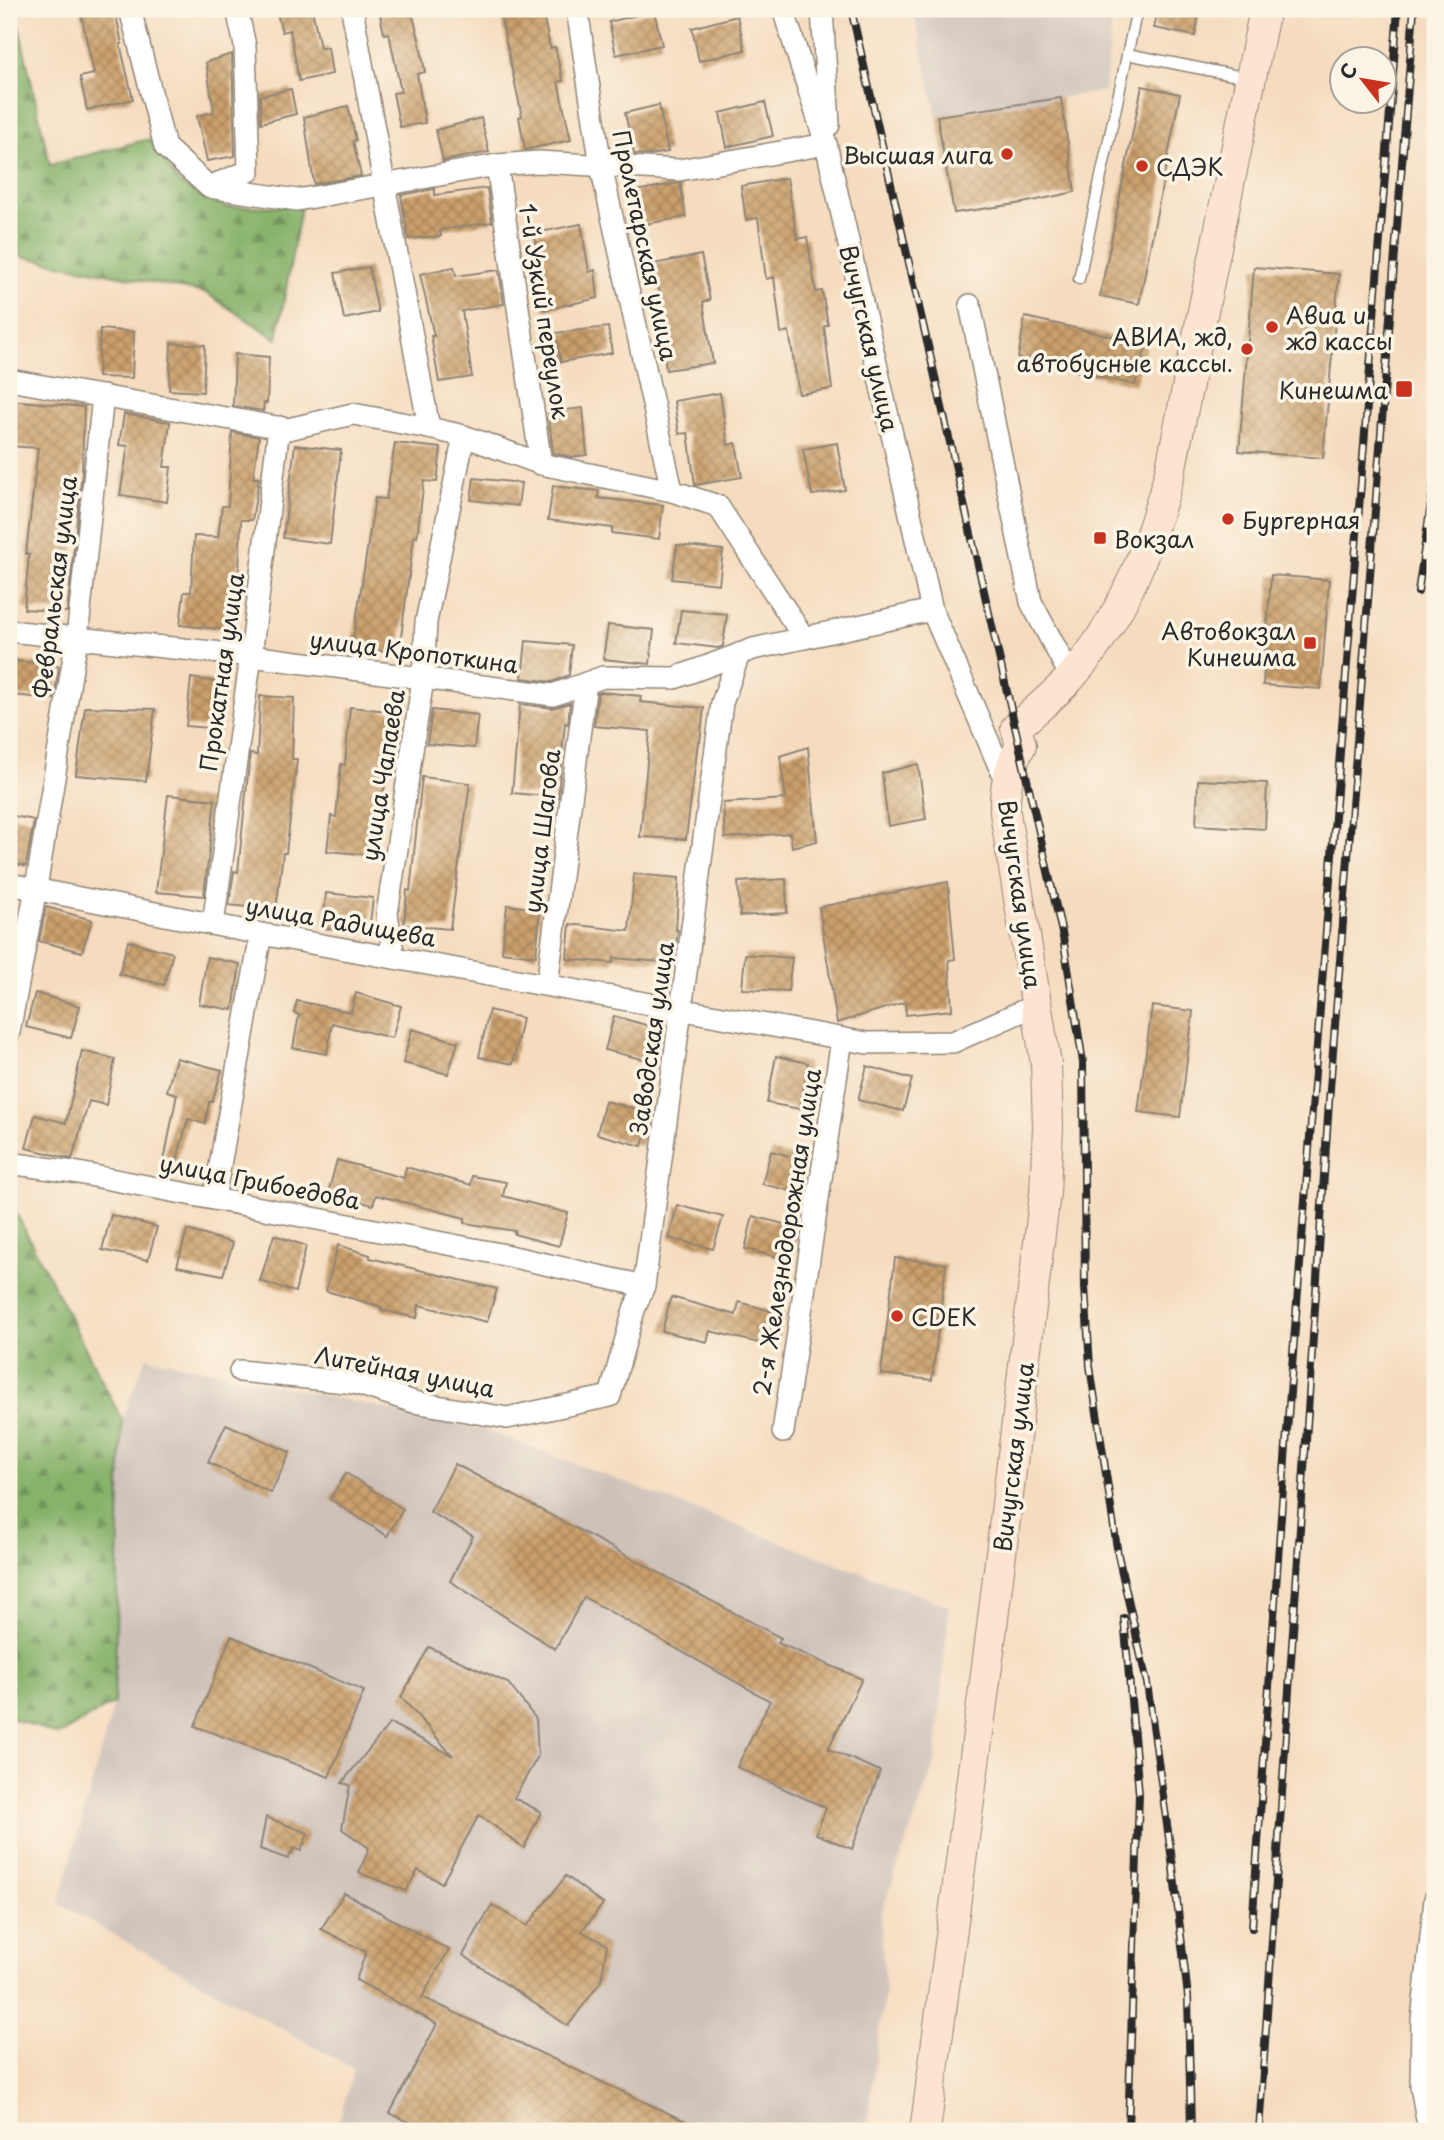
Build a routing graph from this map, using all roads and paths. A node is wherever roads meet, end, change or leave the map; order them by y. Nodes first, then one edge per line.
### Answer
1 (130, 9) edge
2 (237, 9) edge
3 (352, 9) edge
4 (577, 9) edge
5 (783, 9) edge
6 (822, 9) edge
7 (1137, 9) edge
8 (1265, 9) edge
9 (1127, 54) junction
10 (1251, 78) junction
11 (826, 144) junction
12 (497, 165) junction
13 (601, 166) junction
14 (831, 167) junction
15 (385, 186) junction
16 (209, 187) junction
17 (1079, 279) dead end
18 (970, 305) dead end
19 (9, 380) edge
20 (103, 396) junction
21 (279, 427) junction
22 (429, 428) junction
23 (464, 436) junction
24 (541, 464) junction
25 (672, 491) junction
26 (932, 610) junction
27 (9, 631) edge
28 (77, 638) junction
29 (804, 638) junction
30 (740, 654) junction
31 (251, 656) junction
32 (1071, 677) junction
33 (423, 679) junction
34 (586, 683) junction
35 (1006, 782) junction
36 (9, 884) edge
37 (36, 888) junction
38 (213, 924) junction
39 (261, 934) junction
40 (394, 958) junction
41 (547, 985) junction
42 (1036, 1005) junction
43 (673, 1008) junction
44 (9, 1032) edge
45 (842, 1039) junction
46 (9, 1163) edge
47 (214, 1199) junction
48 (644, 1286) junction
49 (240, 1371) dead end
50 (783, 1432) dead end
51 (1435, 1899) edge
52 (925, 2131) edge
53 (1429, 2131) edge

1 - 16 street
2 - 16 street
3 - 15 street
4 - 13 street, Пролетарская улица
5 - 11 street, Вичугская улица
6 - 14 street
7 - 9 lane
8 - 10 main road, Вичугская улица
9 - 10 lane
9 - 17 lane
10 - 32 main road, Вичугская улица
11 - 13 street
11 - 14 street, Вичугская улица
12 - 13 street
12 - 15 street
12 - 24 street, 1-й Узкий переулок
13 - 25 street, Пролетарская улица
14 - 26 street, Вичугская улица
15 - 16 street
15 - 22 street
18 - 32 street
19 - 20 street
20 - 21 street
20 - 28 street, Февральская улица
21 - 22 street
21 - 31 street, Прокатная улица
22 - 23 street
23 - 24 street
23 - 33 street, улица Чапаева
24 - 25 street
25 - 29 street
26 - 29 street, улица Кропоткина
26 - 35 street, Вичугская улица
27 - 28 street, улица Кропоткина
28 - 31 street, улица Кропоткина
28 - 37 street, Февральская улица
29 - 30 street, улица Кропоткина
30 - 34 street, улица Кропоткина
30 - 43 street, Заводская улица
31 - 33 street, улица Кропоткина
31 - 38 street, Прокатная улица
32 - 35 main road, Вичугская улица
33 - 34 street, улица Кропоткина
33 - 40 street, улица Чапаева
34 - 41 street, улица Шагова
35 - 42 main road, Вичугская улица
36 - 37 street, улица Радищева
37 - 38 street, улица Радищева
37 - 44 street, Февральская улица
38 - 39 street, улица Радищева
39 - 40 street, улица Радищева
39 - 47 street
40 - 41 street, улица Радищева
41 - 43 street, улица Радищева
42 - 45 street
42 - 52 main road, Вичугская улица
43 - 45 street
43 - 48 street, Заводская улица
45 - 50 street, 2-я Железнодорожная улица
46 - 47 street, улица Грибоедова
47 - 48 street, улица Грибоедова
48 - 49 street, Литейная улица
51 - 53 street

